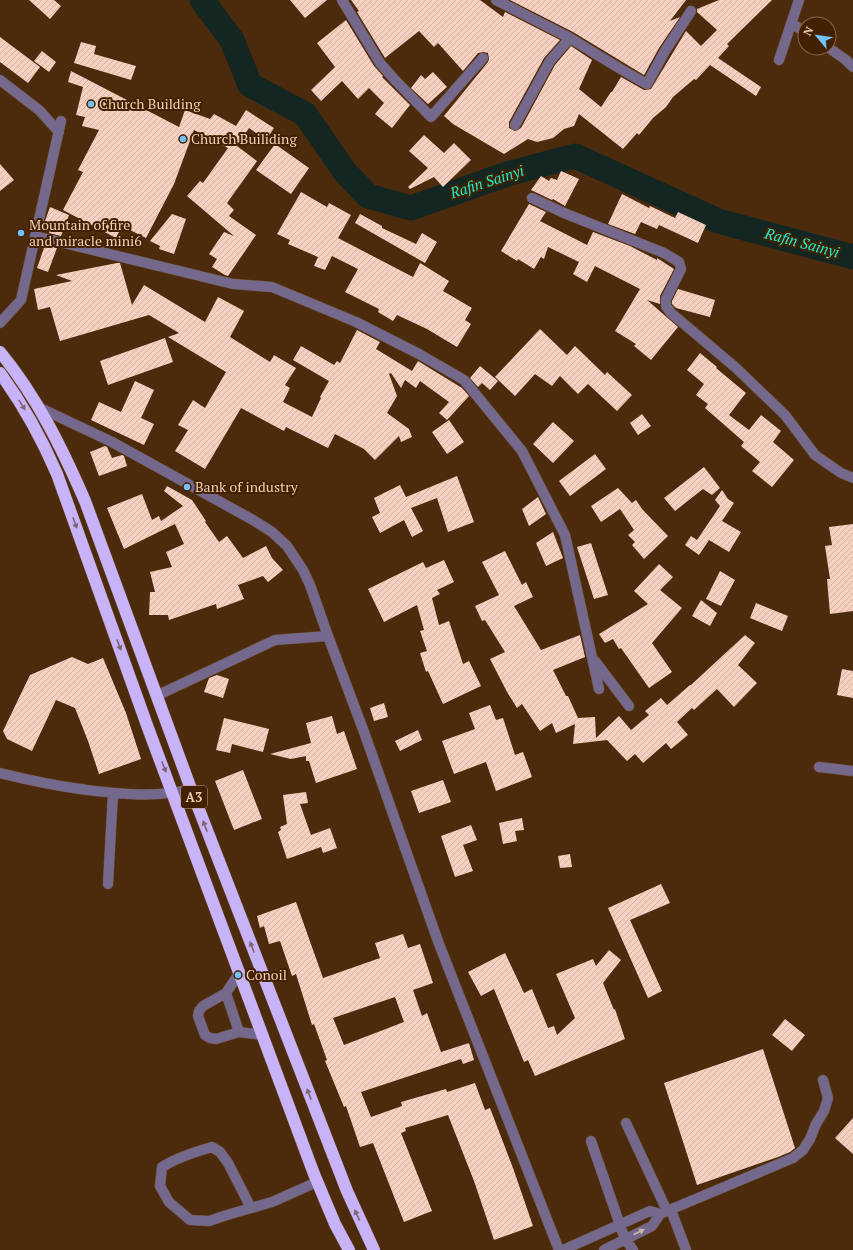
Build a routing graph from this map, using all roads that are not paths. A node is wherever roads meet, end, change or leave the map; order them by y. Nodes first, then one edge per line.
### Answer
1 (342, 0) edge
2 (497, 0) edge
3 (799, 0) edge
4 (691, 12) dead end
5 (791, 23) junction
6 (797, 27) edge
7 (570, 38) junction
8 (837, 54) edge
9 (482, 58) dead end
10 (779, 60) dead end
11 (853, 67) edge
12 (0, 80) edge
13 (61, 121) dead end
14 (515, 125) dead end
15 (59, 132) junction
16 (532, 198) dead end
17 (35, 236) junction
18 (0, 323) edge
19 (0, 352) edge
20 (0, 373) edge
21 (38, 407) junction
22 (853, 478) edge
23 (328, 636) junction
24 (593, 660) junction
25 (599, 690) dead end
26 (156, 696) junction
27 (629, 706) dead end
28 (819, 767) dead end
29 (853, 771) edge
30 (0, 773) edge
31 (190, 789) junction
32 (113, 793) junction
33 (174, 794) junction
34 (108, 884) dead end
35 (240, 972) junction
36 (226, 993) junction
37 (239, 1032) junction
38 (263, 1035) junction
39 (823, 1080) dead end
40 (626, 1124) dead end
41 (591, 1141) dead end
42 (317, 1182) junction
43 (251, 1208) junction
44 (666, 1212) junction
45 (620, 1225) junction
46 (626, 1239) junction
47 (349, 1250) edge
48 (374, 1250) edge
49 (559, 1250) edge
50 (563, 1250) edge
51 (604, 1250) edge
52 (633, 1250) edge
53 (686, 1250) edge

1 - 9 street
2 - 7 street
3 - 5 street
4 - 7 street
5 - 6 street
5 - 10 street
7 - 14 street
8 - 11 street
12 - 15 street
13 - 15 street
15 - 17 street
16 - 22 street
17 - 18 street
17 - 24 street
19 - 21 highway, A3
20 -> 33 highway, A3
21 - 23 street
21 - 26 highway, A3
23 - 26 street
23 - 49 street
24 - 25 street
24 - 27 street
26 - 31 highway, A3
28 - 29 street
30 - 32 street
31 - 33 street
48 -> 31 highway, A3
32 - 33 street
32 - 34 street
33 - 35 highway, A3
35 - 36 street
35 - 38 highway, A3
36 - 37 street
36 - 37 street
37 - 38 street
38 - 42 highway, A3
39 - 44 street
40 - 44 street
41 - 45 street
42 - 43 street
42 - 47 highway, A3
43 - 43 street
44 - 45 street
46 -> 44 street
44 - 53 street
45 - 46 street
45 - 50 street
46 - 51 street
46 - 52 street

